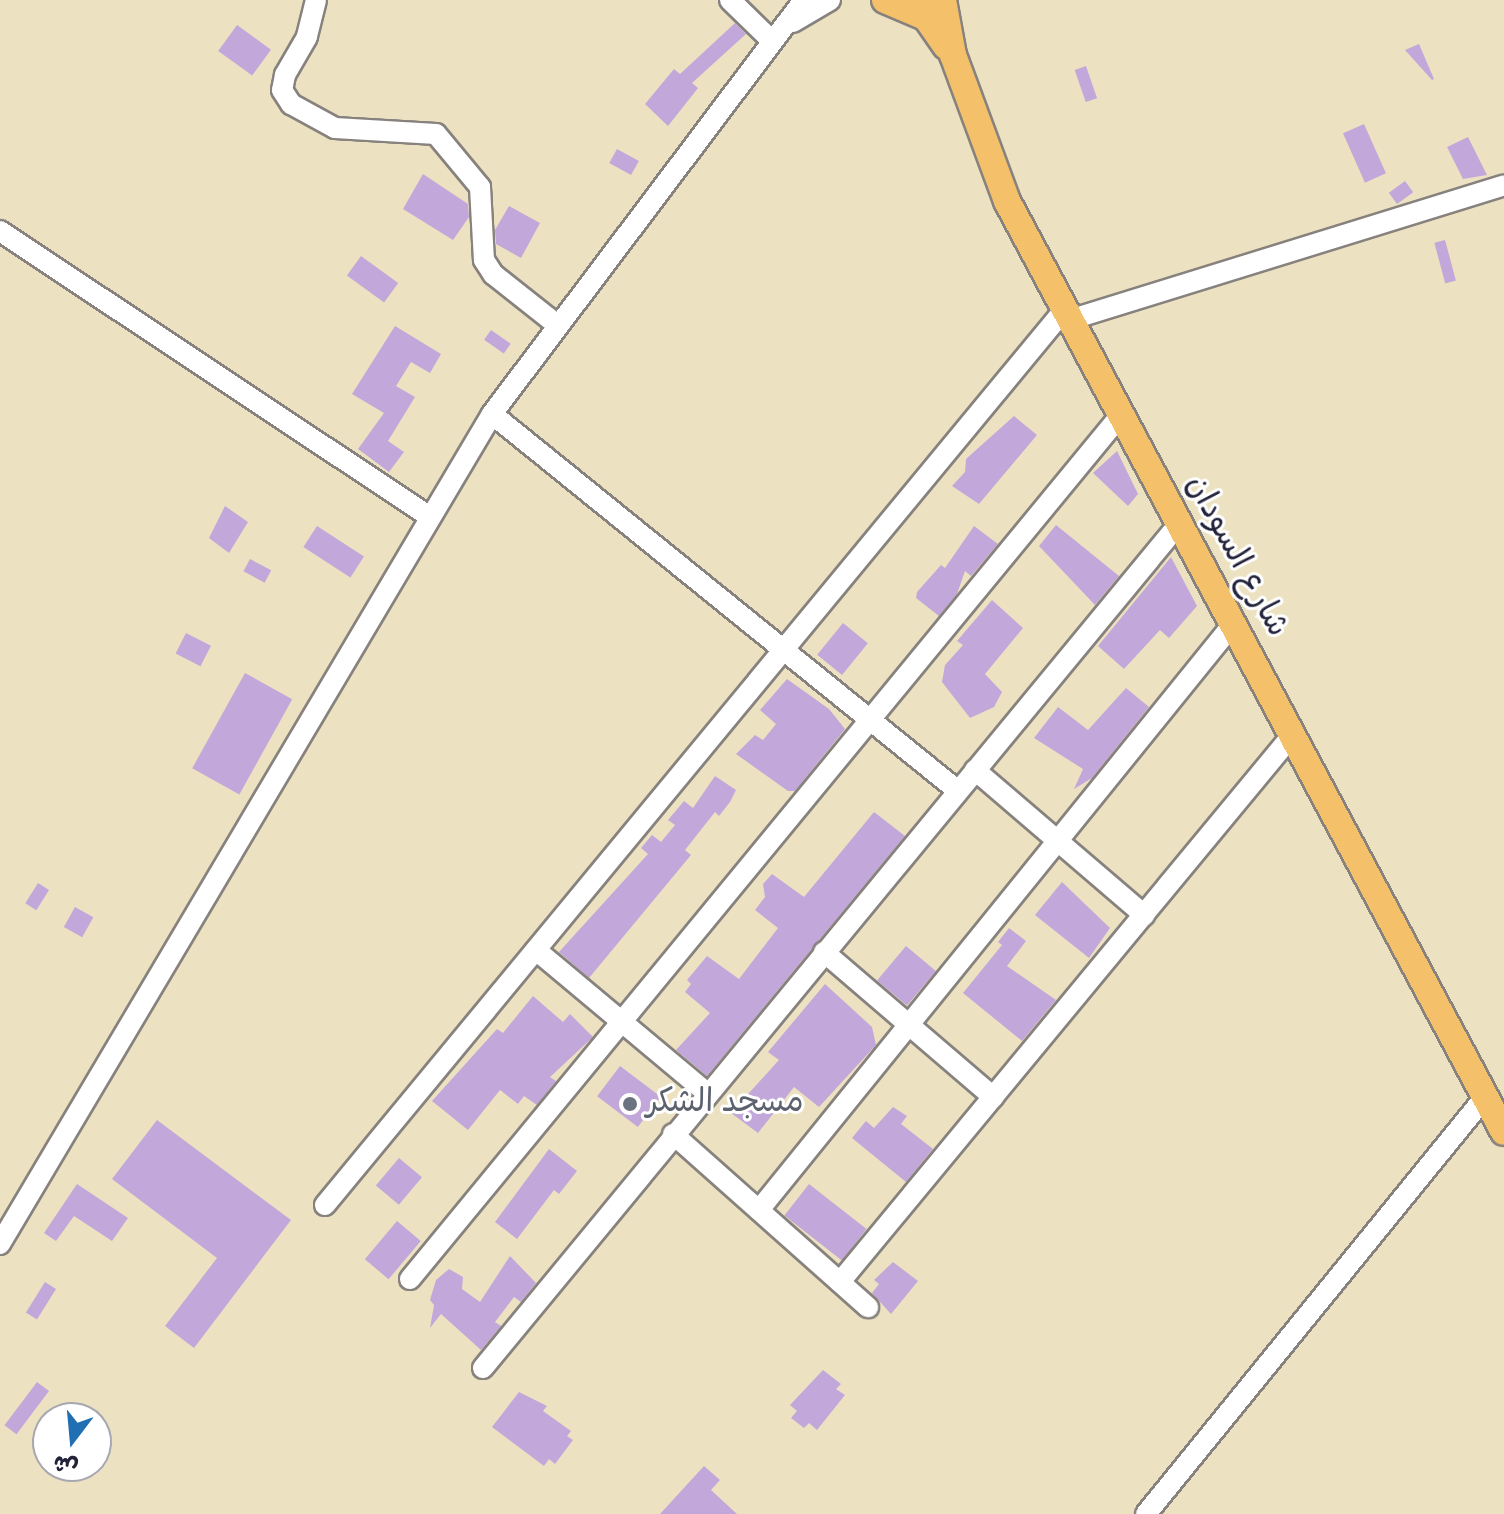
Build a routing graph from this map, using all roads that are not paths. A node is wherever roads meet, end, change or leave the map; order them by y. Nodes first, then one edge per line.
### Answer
1 (316, 0) edge
2 (730, 0) edge
3 (804, 0) edge
4 (830, 0) edge
5 (885, 0) edge
6 (928, 6) edge
7 (770, 39) junction
8 (1504, 185) edge
9 (0, 231) edge
10 (1066, 315) junction
11 (556, 324) junction
12 (492, 414) junction
13 (1120, 416) junction
14 (430, 517) junction
15 (1178, 525) junction
16 (1233, 624) junction
17 (785, 647) junction
18 (871, 719) junction
19 (1293, 734) junction
20 (975, 770) junction
21 (958, 791) junction
22 (1057, 841) junction
23 (1144, 915) junction
24 (536, 950) junction
25 (824, 952) junction
26 (621, 1023) junction
27 (910, 1023) junction
28 (707, 1093) junction
29 (993, 1097) junction
30 (1485, 1097) junction
31 (1504, 1132) edge
32 (673, 1134) junction
33 (325, 1205) dead end
34 (759, 1210) junction
35 (0, 1244) edge
36 (410, 1279) dead end
37 (840, 1282) junction
38 (868, 1307) dead end
39 (483, 1368) dead end
40 (1146, 1514) edge

1 - 11 street
2 - 7 street
3 - 7 street
4 - 7 street
5 - 6 main road
6 - 10 main road, شارع السودان
7 - 11 street
8 - 10 street
9 - 14 street
10 - 13 main road, شارع السودان
10 - 17 street
11 - 12 street
12 - 14 street
12 - 17 street
13 - 15 main road, شارع السودان
13 - 18 street
14 - 35 street
15 - 16 main road, شارع السودان
15 - 20 street
16 - 19 main road, شارع السودان
16 - 22 street
17 - 18 street
17 - 24 street
18 - 21 street
18 - 26 street
19 - 23 street
19 - 30 main road, شارع السودان
20 - 21 street
20 - 22 street
21 - 25 street
22 - 23 street
22 - 27 street
23 - 29 street
24 - 26 street
24 - 33 street
25 - 27 street
25 - 28 street
26 - 28 street
26 - 36 street
27 - 29 street
27 - 34 street
28 - 32 street
29 - 37 street
30 - 31 main road, شارع السودان
30 - 40 street
32 - 34 street
32 - 39 street
34 - 37 street
37 - 38 street

